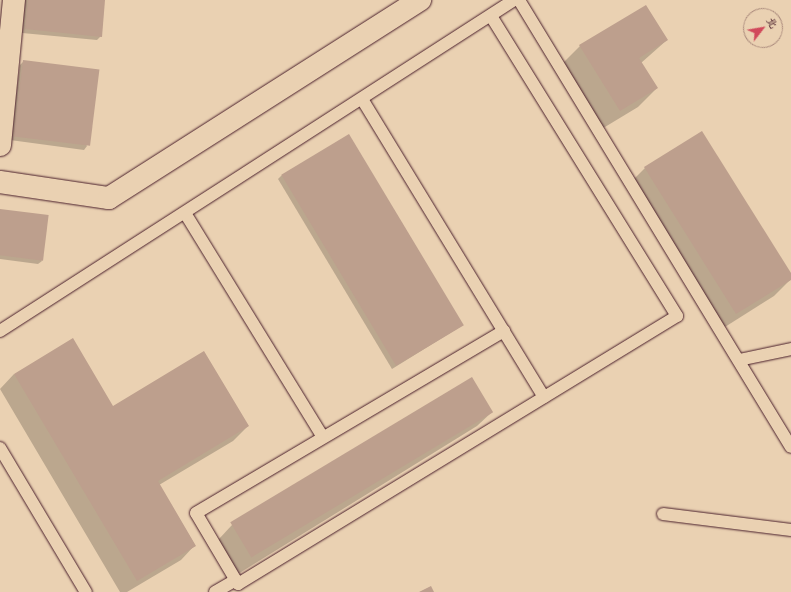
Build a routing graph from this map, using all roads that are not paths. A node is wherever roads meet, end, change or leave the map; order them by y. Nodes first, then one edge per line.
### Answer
1 (14, 0) edge
2 (420, 0) edge
3 (514, 0) edge
4 (519, 0) edge
5 (491, 16) junction
6 (362, 99) junction
7 (0, 145) edge
8 (0, 182) edge
9 (185, 213) junction
10 (504, 331) junction
11 (0, 332) edge
12 (791, 349) edge
13 (738, 360) junction
14 (544, 397) junction
15 (323, 436) junction
16 (791, 447) edge
17 (0, 448) edge
18 (663, 514) dead end
19 (791, 530) edge
20 (236, 580) junction
21 (86, 592) edge
22 (215, 592) edge

1 - 7 street
2 - 8 street
3 - 5 lane
4 - 13 lane
5 - 6 lane
5 - 14 lane
6 - 9 lane
6 - 10 lane
9 - 11 lane
9 - 15 lane
10 - 14 lane
10 - 15 lane
12 - 13 lane
13 - 16 lane
14 - 20 lane
15 - 20 lane
17 - 21 lane
18 - 19 lane
20 - 22 lane

